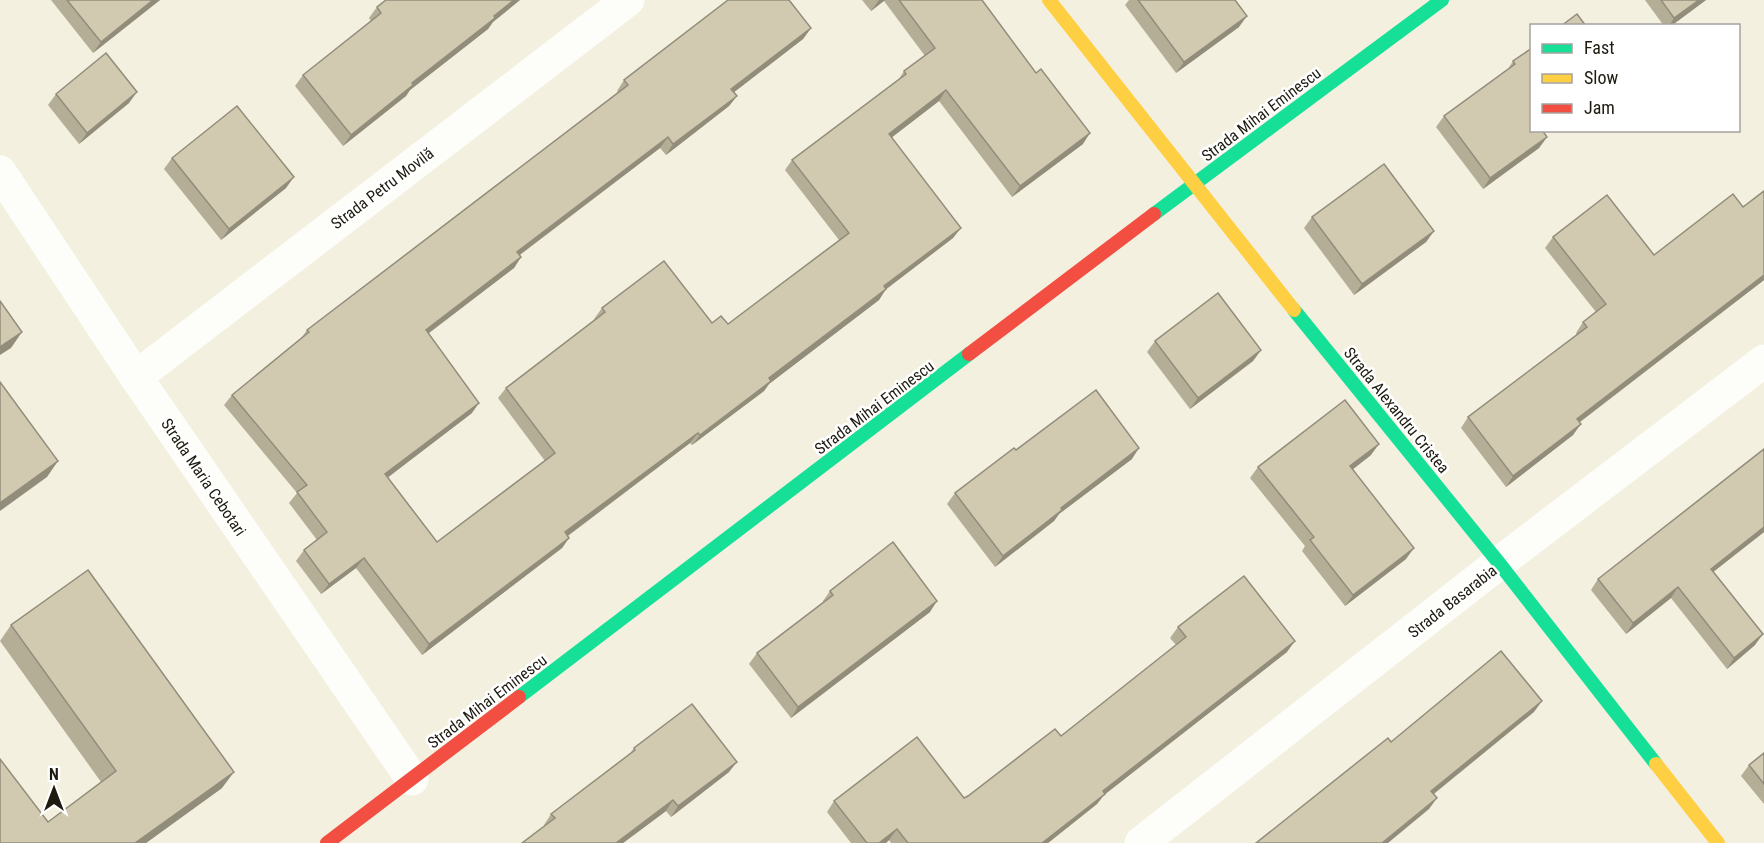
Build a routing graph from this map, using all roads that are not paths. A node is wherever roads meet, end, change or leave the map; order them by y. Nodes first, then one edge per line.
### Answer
1 (628, 0) edge
2 (1049, 0) edge
3 (1442, 0) edge
4 (0, 172) edge
5 (1193, 184) junction
6 (1764, 361) edge
7 (136, 376) junction
8 (1499, 563) junction
9 (411, 779) junction
10 (327, 843) edge
11 (1141, 843) edge
12 (1718, 843) edge

1 - 7 street, Strada Petru Movilă
2 - 5 street, Strada Alexandru Cristea
3 - 5 street, Strada Mihai Eminescu
4 - 7 street, Strada Maria Cebotari
5 - 8 street, Strada Alexandru Cristea
5 - 9 street, Strada Mihai Eminescu
6 - 8 street, Strada Basarabia
7 - 9 street, Strada Maria Cebotari
8 - 11 street, Strada Basarabia
8 - 12 street, Strada Alexandru Cristea
9 - 10 street, Strada Mihai Eminescu

